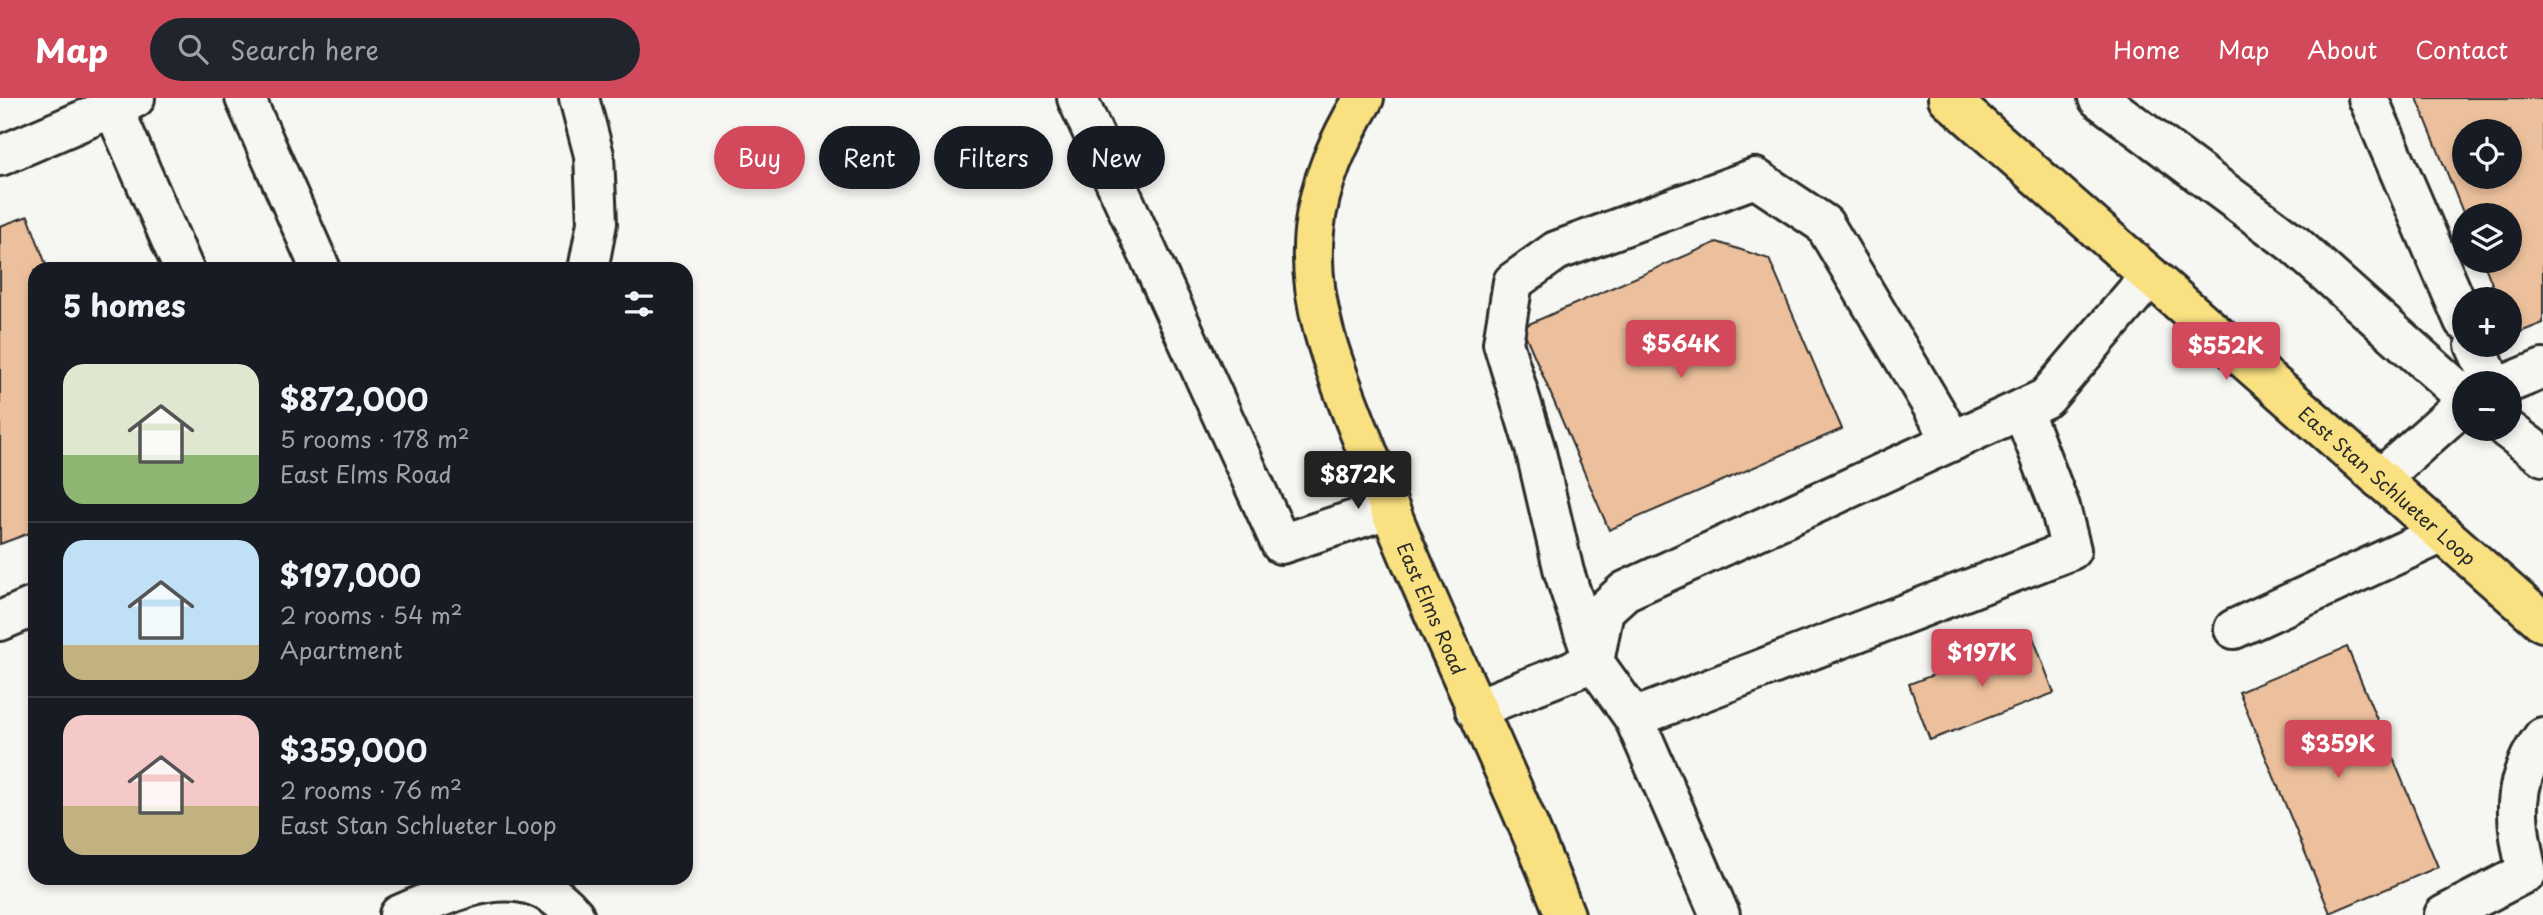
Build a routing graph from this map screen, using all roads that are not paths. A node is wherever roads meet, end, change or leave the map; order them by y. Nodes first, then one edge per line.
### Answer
1 (245, 98) edge
2 (579, 98) edge
3 (1364, 98) edge
4 (1948, 98) edge
5 (2098, 98) edge
6 (2368, 98) edge
7 (1086, 101) edge
8 (124, 103) edge
9 (0, 156) edge
10 (181, 262) edge
11 (317, 262) edge
12 (590, 262) edge
13 (2150, 276) junction
14 (2452, 293) edge
15 (2543, 369) edge
16 (2522, 378) edge
17 (2452, 385) edge
18 (2022, 409) junction
19 (2452, 415) edge
20 (2522, 440) edge
21 (1953, 441) junction
22 (2543, 456) edge
23 (2380, 479) junction
24 (1388, 509) junction
25 (2442, 533) junction
26 (28, 609) edge
27 (0, 621) edge
28 (2543, 622) edge
29 (2234, 629) dead end
30 (1594, 662) junction
31 (1475, 709) junction
32 (1634, 718) junction
33 (2543, 737) edge
34 (2535, 879) edge
35 (476, 885) edge
36 (519, 885) edge
37 (399, 915) edge
38 (573, 915) edge
39 (1565, 915) edge
40 (1720, 915) edge
41 (2444, 915) edge

1 - 11 street
2 - 12 street
3 - 24 main road, East Elms Road
4 - 13 main road, East Stan Schlueter Loop
5 - 17 street
6 - 14 street
7 - 24 street
8 - 9 street
8 - 10 street
13 - 18 street
13 - 23 main road, East Stan Schlueter Loop
15 - 16 street
18 - 21 street
18 - 32 street
19 - 23 street
20 - 22 street
21 - 30 street
21 - 30 street
23 - 25 main road, East Stan Schlueter Loop
24 - 31 main road, East Elms Road
25 - 28 main road, East Stan Schlueter Loop
25 - 29 street
26 - 27 street
30 - 31 street
30 - 32 street
31 - 39 main road, East Elms Road
32 - 40 street
33 - 34 street
34 - 41 street
35 - 37 street
36 - 38 street

